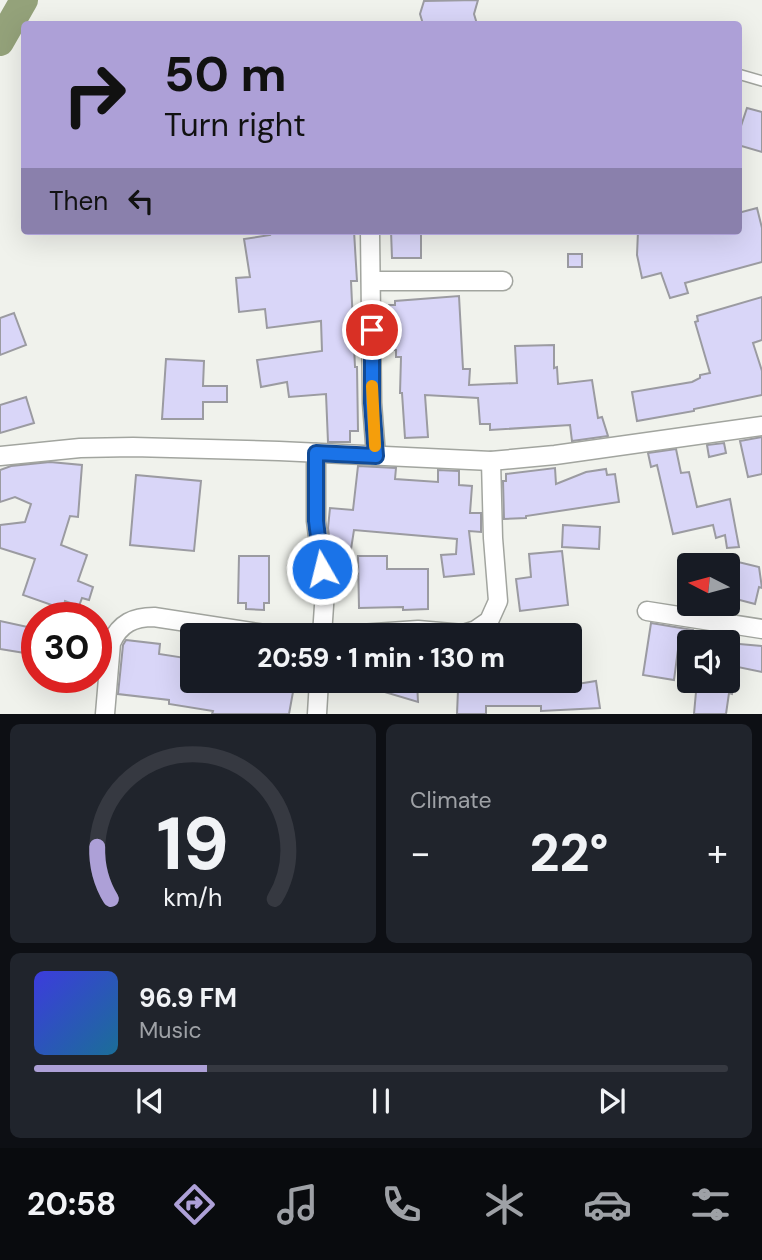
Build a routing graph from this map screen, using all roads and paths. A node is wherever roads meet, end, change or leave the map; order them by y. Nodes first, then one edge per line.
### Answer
1 (742, 75) edge
2 (762, 81) edge
3 (369, 235) edge
4 (371, 281) junction
5 (503, 281) dead end
6 (762, 426) edge
7 (316, 453) junction
8 (0, 456) edge
9 (376, 456) junction
10 (491, 461) junction
11 (646, 611) dead end
12 (193, 623) edge
13 (322, 623) edge
14 (486, 623) edge
15 (762, 629) edge
16 (318, 693) edge
17 (105, 714) edge
18 (317, 714) edge

1 - 2 lane
3 - 4 street
4 - 5 street
4 - 9 street
6 - 10 street
7 - 8 street
7 - 9 street
7 - 13 street
9 - 10 street
10 - 14 street
11 - 15 street
12 - 17 street
16 - 18 street

